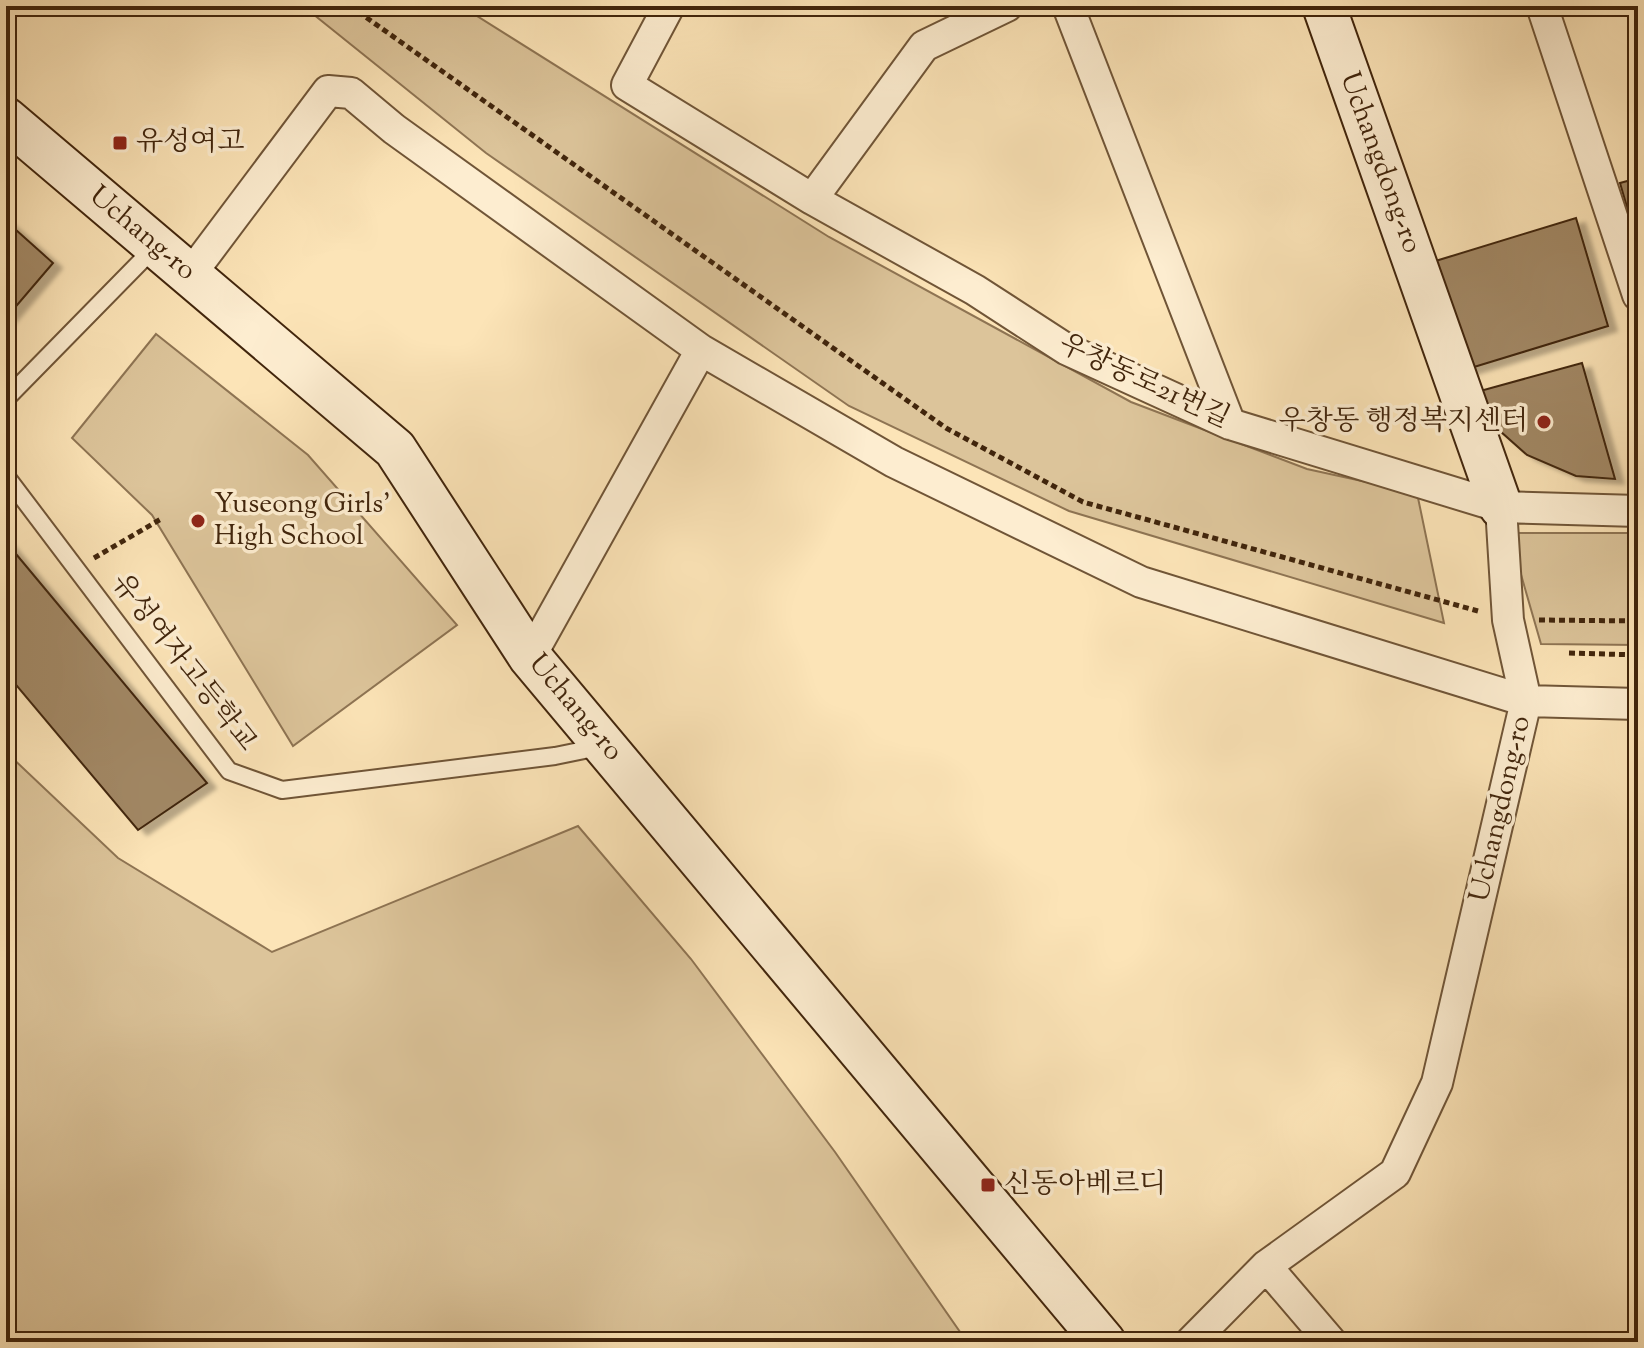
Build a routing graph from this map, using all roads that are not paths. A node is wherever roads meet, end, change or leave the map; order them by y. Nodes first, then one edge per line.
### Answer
1 (669, 6) edge
2 (1007, 6) edge
3 (1068, 6) edge
4 (1324, 6) edge
5 (1542, 6) edge
6 (6, 119) edge
7 (812, 199) junction
8 (156, 245) junction
9 (190, 275) junction
10 (1638, 295) edge
11 (701, 350) junction
12 (6, 399) edge
13 (1230, 424) junction
14 (6, 476) edge
15 (1501, 507) junction
16 (1638, 511) edge
17 (530, 657) junction
18 (1526, 701) junction
19 (1638, 704) edge
20 (607, 746) junction
21 (1266, 1266) junction
22 (1104, 1342) edge
23 (1191, 1342) edge
24 (1331, 1342) edge

1 - 7 street, 우창동로21번길
2 - 7 street
3 - 13 street
4 - 15 main road, Uchangdong-ro
5 - 10 street
6 - 8 main road, Uchang-ro
7 - 13 street, 우창동로21번길
8 - 9 main road, Uchang-ro
8 - 12 lane
9 - 11 street
9 - 17 main road, Uchang-ro
11 - 17 street
11 - 18 street
13 - 15 street, 우창동로21번길
14 - 20 lane, 유성여자고등학교
15 - 16 street, 우창동로21번길
15 - 18 street, Uchangdong-ro
17 - 20 main road, Uchang-ro
18 - 19 street
18 - 21 street, Uchangdong-ro
20 - 22 main road, Uchang-ro
21 - 23 street, Uchangdong-ro
21 - 24 street

